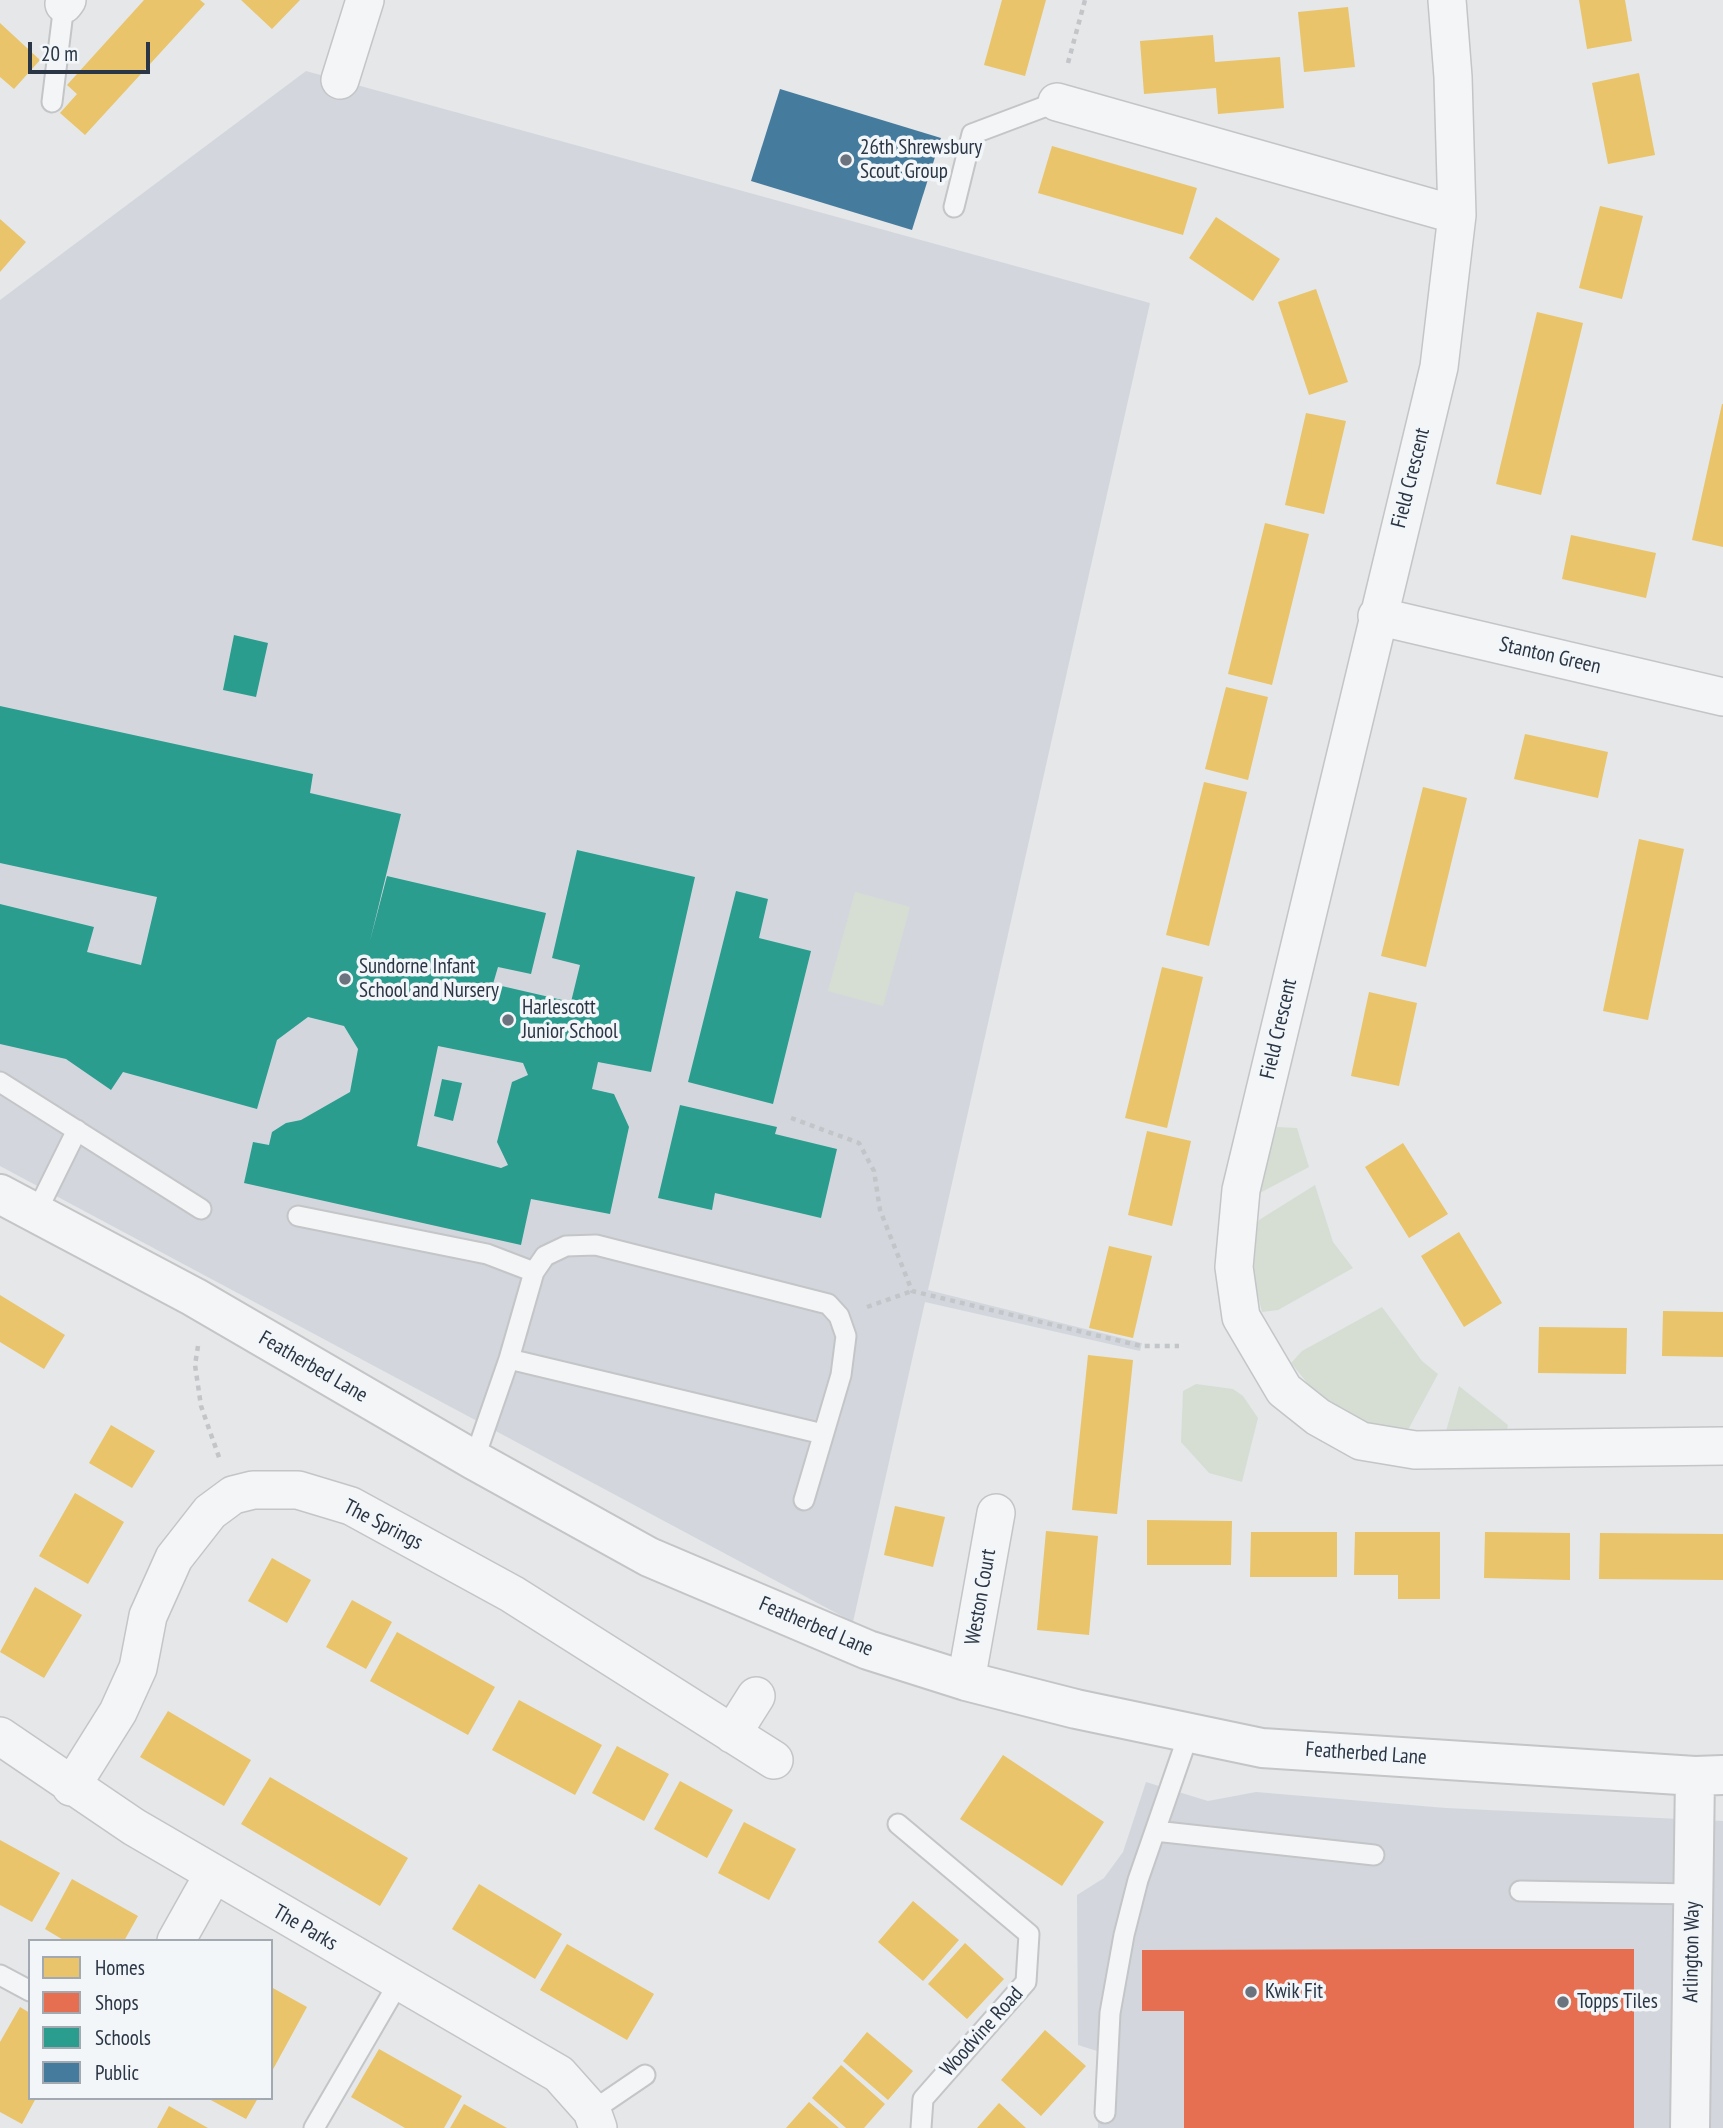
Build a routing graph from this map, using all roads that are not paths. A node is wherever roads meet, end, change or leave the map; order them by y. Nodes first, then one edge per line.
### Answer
1 (365, 0) edge
2 (1447, 0) edge
3 (65, 2) edge
4 (340, 80) dead end
5 (52, 102) dead end
6 (1057, 102) joint
7 (954, 206) dead end
8 (1457, 215) junction
9 (1377, 616) junction
10 (1723, 697) edge
11 (0, 1082) edge
12 (78, 1130) junction
13 (0, 1194) edge
14 (201, 1209) dead end
15 (36, 1213) junction
16 (298, 1216) dead end
17 (534, 1272) junction
18 (509, 1359) junction
19 (823, 1434) junction
20 (1723, 1446) edge
21 (474, 1460) junction
22 (804, 1500) dead end
23 (996, 1513) dead end
24 (966, 1681) junction
25 (756, 1696) dead end
26 (1189, 1733) junction
27 (732, 1734) junction
28 (0, 1736) edge
29 (774, 1760) dead end
30 (1709, 1775) edge
31 (71, 1787) junction
32 (898, 1824) dead end
33 (1155, 1831) junction
34 (1374, 1855) dead end
35 (213, 1875) junction
36 (1520, 1891) dead end
37 (1693, 1894) junction
38 (177, 1939) edge
39 (0, 1975) edge
40 (400, 1982) junction
41 (28, 1990) edge
42 (645, 2075) dead end
43 (1105, 2113) dead end
44 (595, 2120) edge
45 (314, 2128) edge
46 (921, 2128) edge
47 (1690, 2128) edge

1 - 4 street
2 - 8 street, Field Crescent
3 - 5 lane
6 - 7 lane
6 - 8 street
8 - 9 street, Field Crescent
9 - 10 street, Stanton Green
9 - 20 street, Field Crescent
11 - 12 lane
12 - 14 lane
12 - 15 lane
13 - 15 street, Featherbed Lane
15 - 21 street, Featherbed Lane
16 - 17 lane
17 - 18 lane
17 - 19 lane
18 - 19 lane
18 - 21 lane
19 - 22 lane
21 - 24 street, Featherbed Lane
23 - 24 street, Weston Court
24 - 26 street, Featherbed Lane
25 - 27 street
26 - 30 street, Featherbed Lane
26 - 33 lane
27 - 29 street, The Springs
27 - 31 street, The Springs
28 - 31 street, The Parks
30 - 37 street, Arlington Way
31 - 35 street, The Parks
32 - 46 lane, Woodvine Road
33 - 34 lane
33 - 43 lane
35 - 38 street
35 - 40 street, The Parks
36 - 37 lane
37 - 47 street, Arlington Way
39 - 41 lane
40 - 44 street, The Parks
40 - 45 lane
42 - 44 lane

